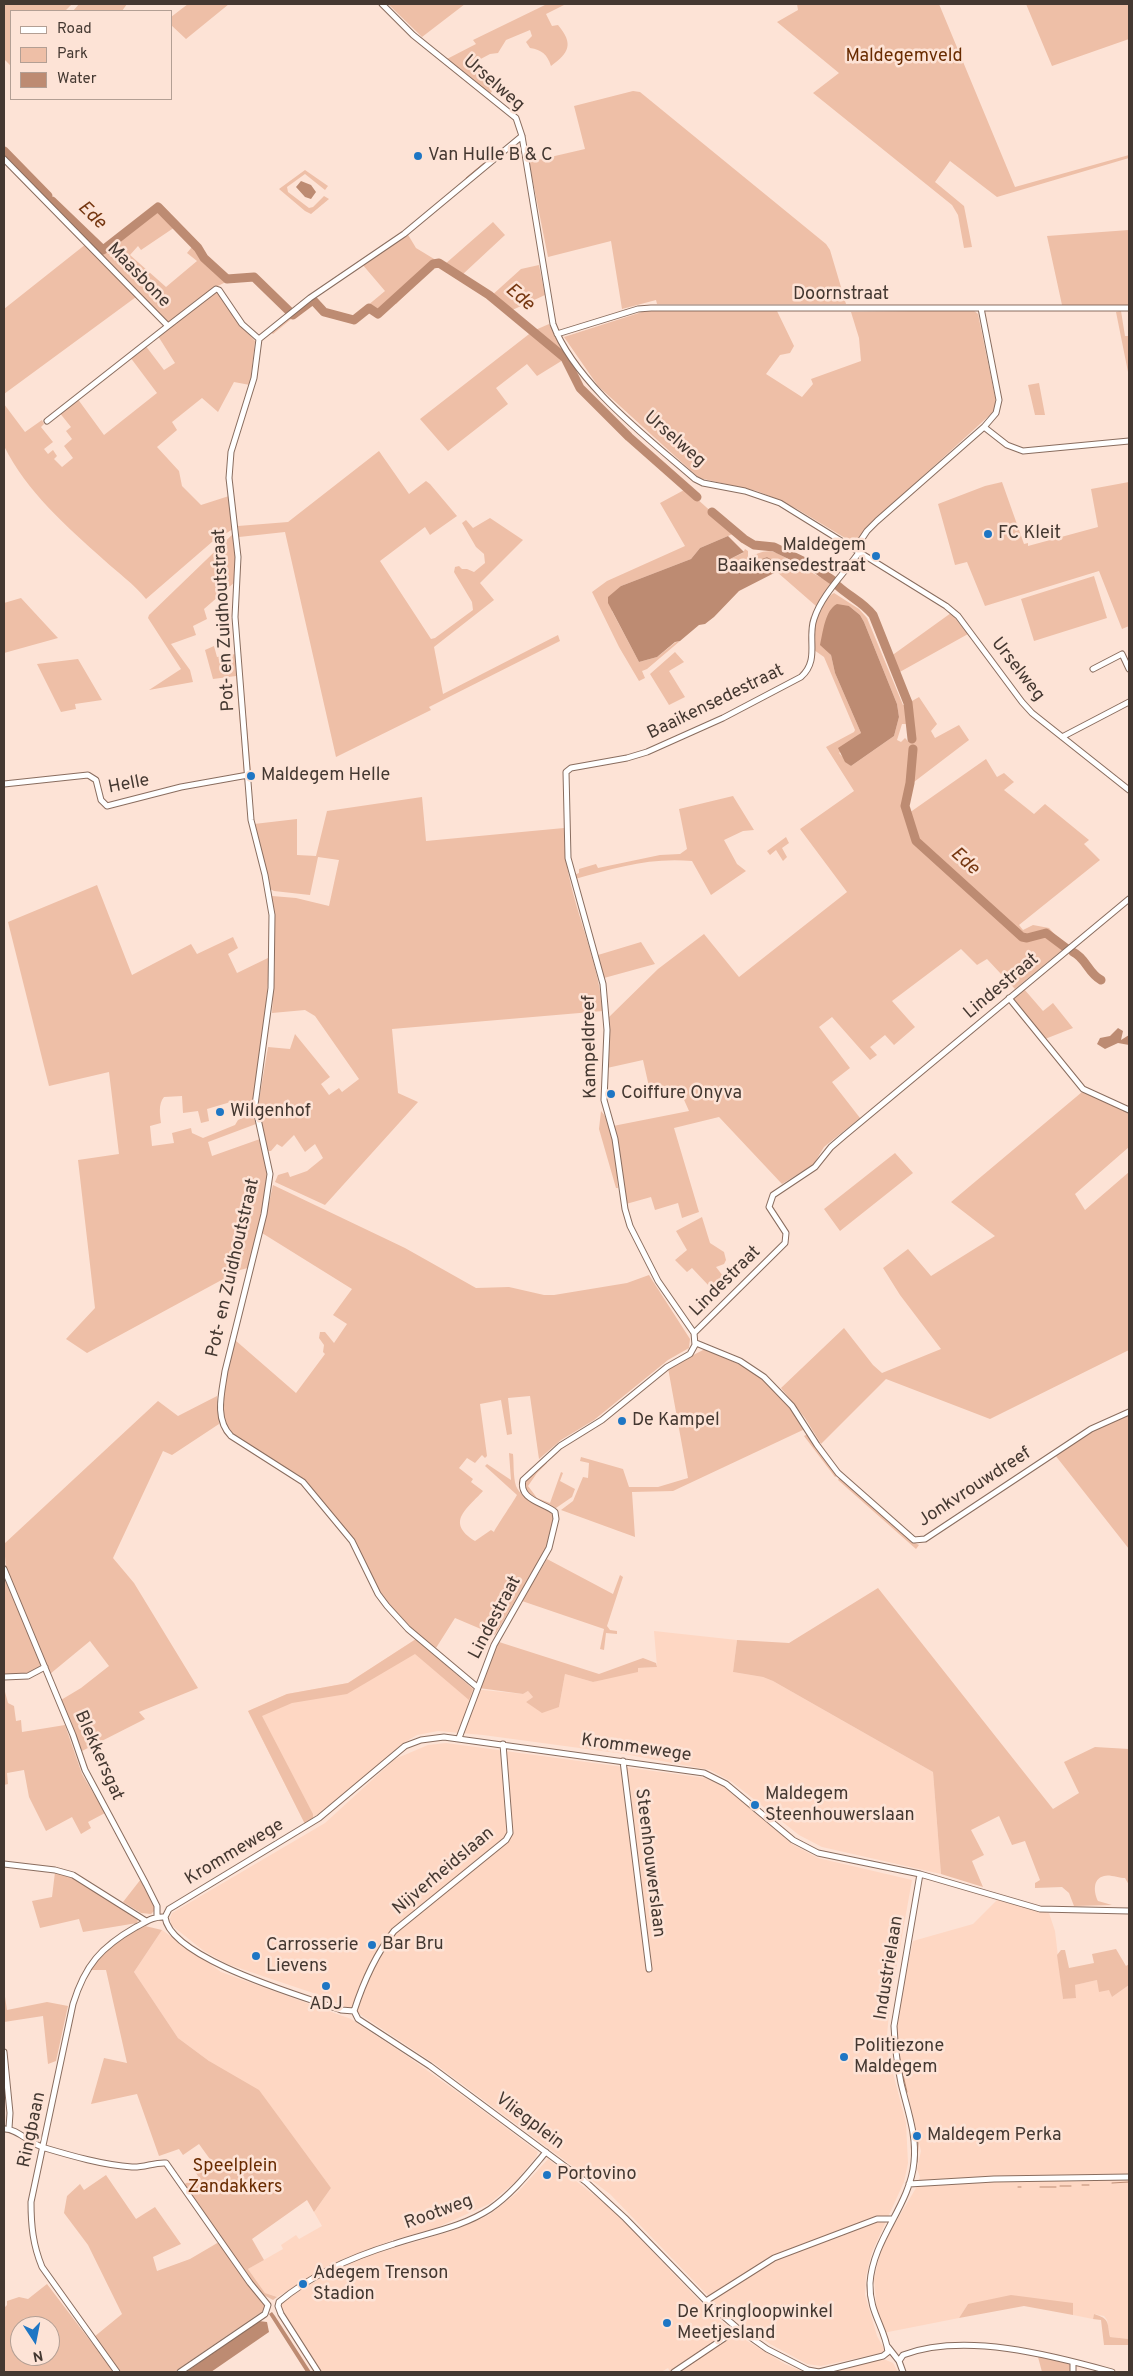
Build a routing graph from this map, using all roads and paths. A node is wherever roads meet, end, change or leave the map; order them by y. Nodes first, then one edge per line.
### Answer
1 (382, 4) edge
2 (522, 136) junction
3 (4, 159) edge
4 (980, 308) junction
5 (1129, 308) edge
6 (168, 326) junction
7 (557, 334) junction
8 (258, 339) junction
9 (47, 421) dead end
10 (984, 427) junction
11 (1129, 441) edge
12 (858, 550) junction
13 (1129, 668) edge
14 (1093, 669) dead end
15 (1129, 702) edge
16 (1062, 737) junction
17 (248, 775) junction
18 (566, 775) joint
19 (4, 784) edge
20 (1129, 790) edge
21 (1129, 899) edge
22 (1009, 998) junction
23 (1129, 1110) edge
24 (694, 1333) junction
25 (696, 1343) junction
26 (1129, 1412) edge
27 (4, 1569) edge
28 (46, 1667) junction
29 (4, 1677) edge
30 (477, 1687) junction
31 (458, 1738) junction
32 (503, 1744) junction
33 (623, 1761) junction
34 (4, 1864) edge
35 (920, 1874) junction
36 (1129, 1911) edge
37 (157, 1917) junction
38 (165, 1917) junction
39 (146, 1921) junction
40 (649, 1969) dead end
41 (354, 2011) junction
42 (4, 2052) edge
43 (6, 2129) edge
44 (44, 2148) junction
45 (546, 2152) junction
46 (1129, 2177) edge
47 (909, 2184) junction
48 (892, 2219) junction
49 (706, 2301) junction
50 (736, 2327) junction
51 (887, 2347) junction
52 (887, 2354) joint
53 (899, 2361) junction
54 (1073, 2363) junction
55 (117, 2372) edge
56 (180, 2372) edge
57 (318, 2372) edge
58 (674, 2372) edge
59 (903, 2372) edge
60 (1073, 2372) edge
61 (1112, 2372) edge

1 - 2 street, Urselweg
2 - 7 street, Urselweg
2 - 8 street
3 - 6 street, Maasbone
4 - 5 street, Doornstraat
4 - 7 street, Doornstraat
4 - 10 street, Baaikensedestraat
6 - 8 street, Maasbone
6 - 9 street, Maasbone
7 - 12 street, Urselweg
8 - 17 street, Pot- en Zuidhoutstraat
10 - 11 street
10 - 12 street, Baaikensedestraat
12 - 16 street, Urselweg
12 - 18 street, Baaikensedestraat
13 - 14 street
15 - 16 street
16 - 20 street, Urselweg
17 - 19 street, Helle
17 - 30 street, Pot- en Zuidhoutstraat
18 - 24 street, Kampeldreef
21 - 22 street, Lindestraat
22 - 23 street
22 - 24 street, Lindestraat
24 - 25 street, Lindestraat
25 - 26 street, Jonkvrouwdreef
25 - 30 street, Lindestraat
27 - 28 street, Blekkersgat
28 - 29 street
28 - 37 street, Blekkersgat
30 - 31 street, Lindestraat
31 - 32 street, Krommewege
31 - 38 street, Krommewege
32 - 33 street, Krommewege
32 - 41 street, Nijverheidslaan
33 - 35 street, Krommewege
33 - 40 street, Steenhouwerslaan
34 - 39 street
35 - 36 street, Krommewege
35 - 47 street, Industrielaan
37 - 38 street, Ringbaan
37 - 39 street, Ringbaan
38 - 41 street
39 - 44 street, Ringbaan
41 - 45 street, Vliegplein
42 - 43 street
43 - 44 street
44 - 55 street, Ringbaan
44 - 56 street
45 - 49 street, Vliegplein
45 - 57 street, Rootweg
46 - 47 street
47 - 48 street, Industrielaan
48 - 49 street
48 - 51 street, Industrielaan
49 - 50 street, Vliegplein
50 - 52 street, Vliegplein
50 - 58 street
51 - 52 street, Industrielaan
51 - 53 street
53 - 54 street
53 - 59 street
54 - 60 street
54 - 61 street

